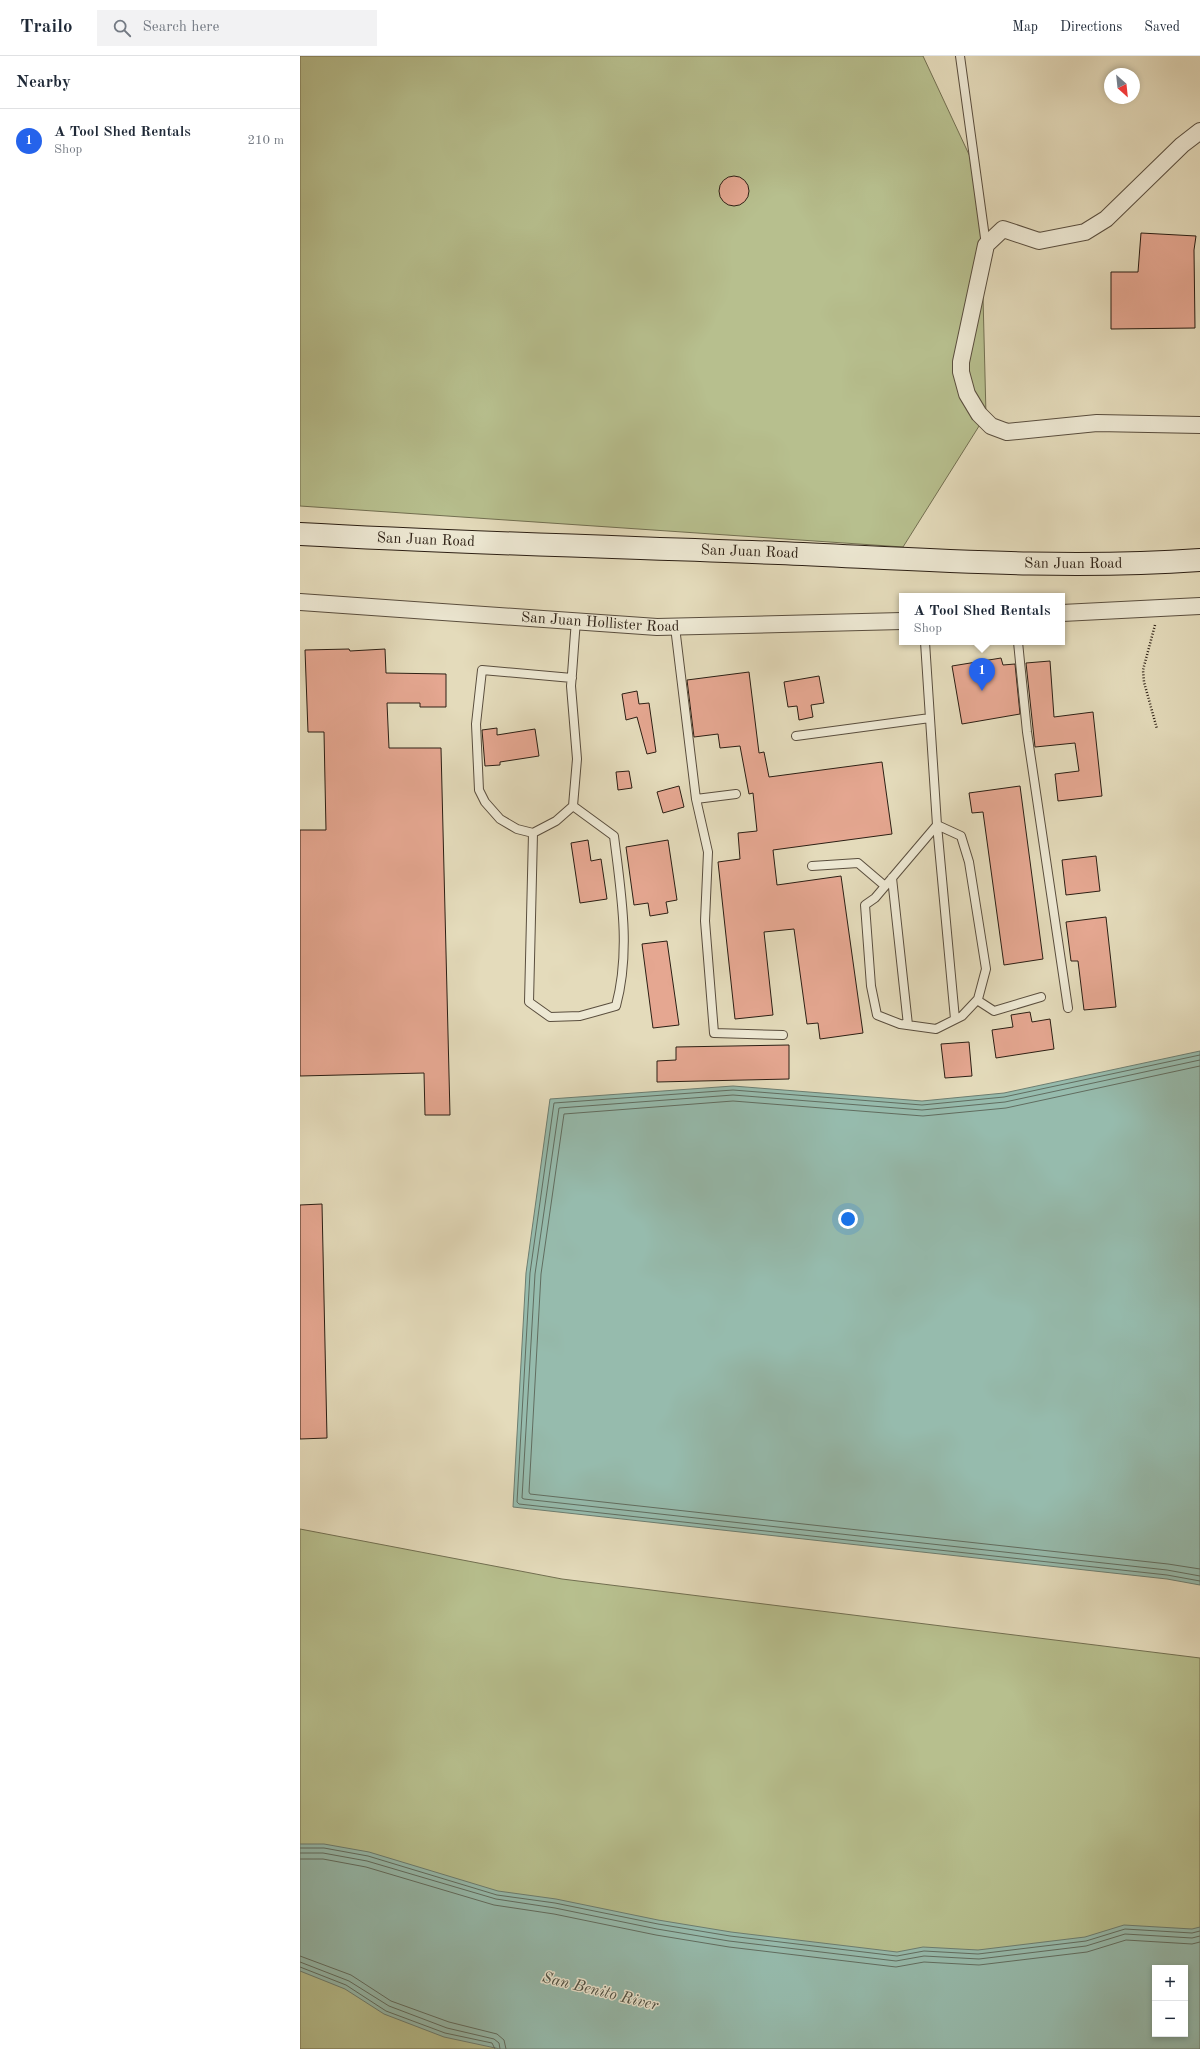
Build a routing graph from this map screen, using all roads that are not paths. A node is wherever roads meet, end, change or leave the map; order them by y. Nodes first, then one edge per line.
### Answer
1 (960, 56) edge
2 (1200, 131) edge
3 (986, 245) junction
4 (1200, 425) edge
5 (300, 534) edge
6 (1200, 560) edge
7 (300, 602) edge
8 (1200, 606) edge
9 (1065, 613) edge
10 (576, 621) junction
11 (899, 621) edge
12 (675, 627) junction
13 (925, 645) edge
14 (1018, 645) edge
15 (572, 678) junction
16 (930, 718) junction
17 (796, 736) dead end
18 (736, 794) dead end
19 (696, 799) junction
20 (573, 806) junction
21 (937, 825) junction
22 (533, 833) junction
23 (812, 866) dead end
24 (892, 878) junction
25 (885, 886) junction
26 (1041, 997) dead end
27 (976, 1000) junction
28 (1068, 1008) dead end
29 (955, 1019) junction
30 (908, 1026) junction
31 (783, 1035) dead end

1 - 3 lane
2 - 3 street
3 - 4 street
5 - 6 main road, San Juan Road
7 - 10 street, San Juan Hollister Road
8 - 9 street
10 - 12 street, San Juan Hollister Road
10 - 15 lane
11 - 12 street, San Juan Hollister Road
12 - 19 lane
13 - 16 lane
14 - 28 lane
15 - 20 lane
15 - 22 lane
16 - 17 lane
16 - 21 lane
18 - 19 lane
19 - 31 lane
20 - 22 lane
20 - 22 lane
21 - 24 lane
21 - 27 lane
21 - 29 lane
23 - 25 lane
24 - 25 lane
24 - 30 lane
25 - 30 lane
26 - 27 lane
27 - 29 lane
29 - 30 lane

